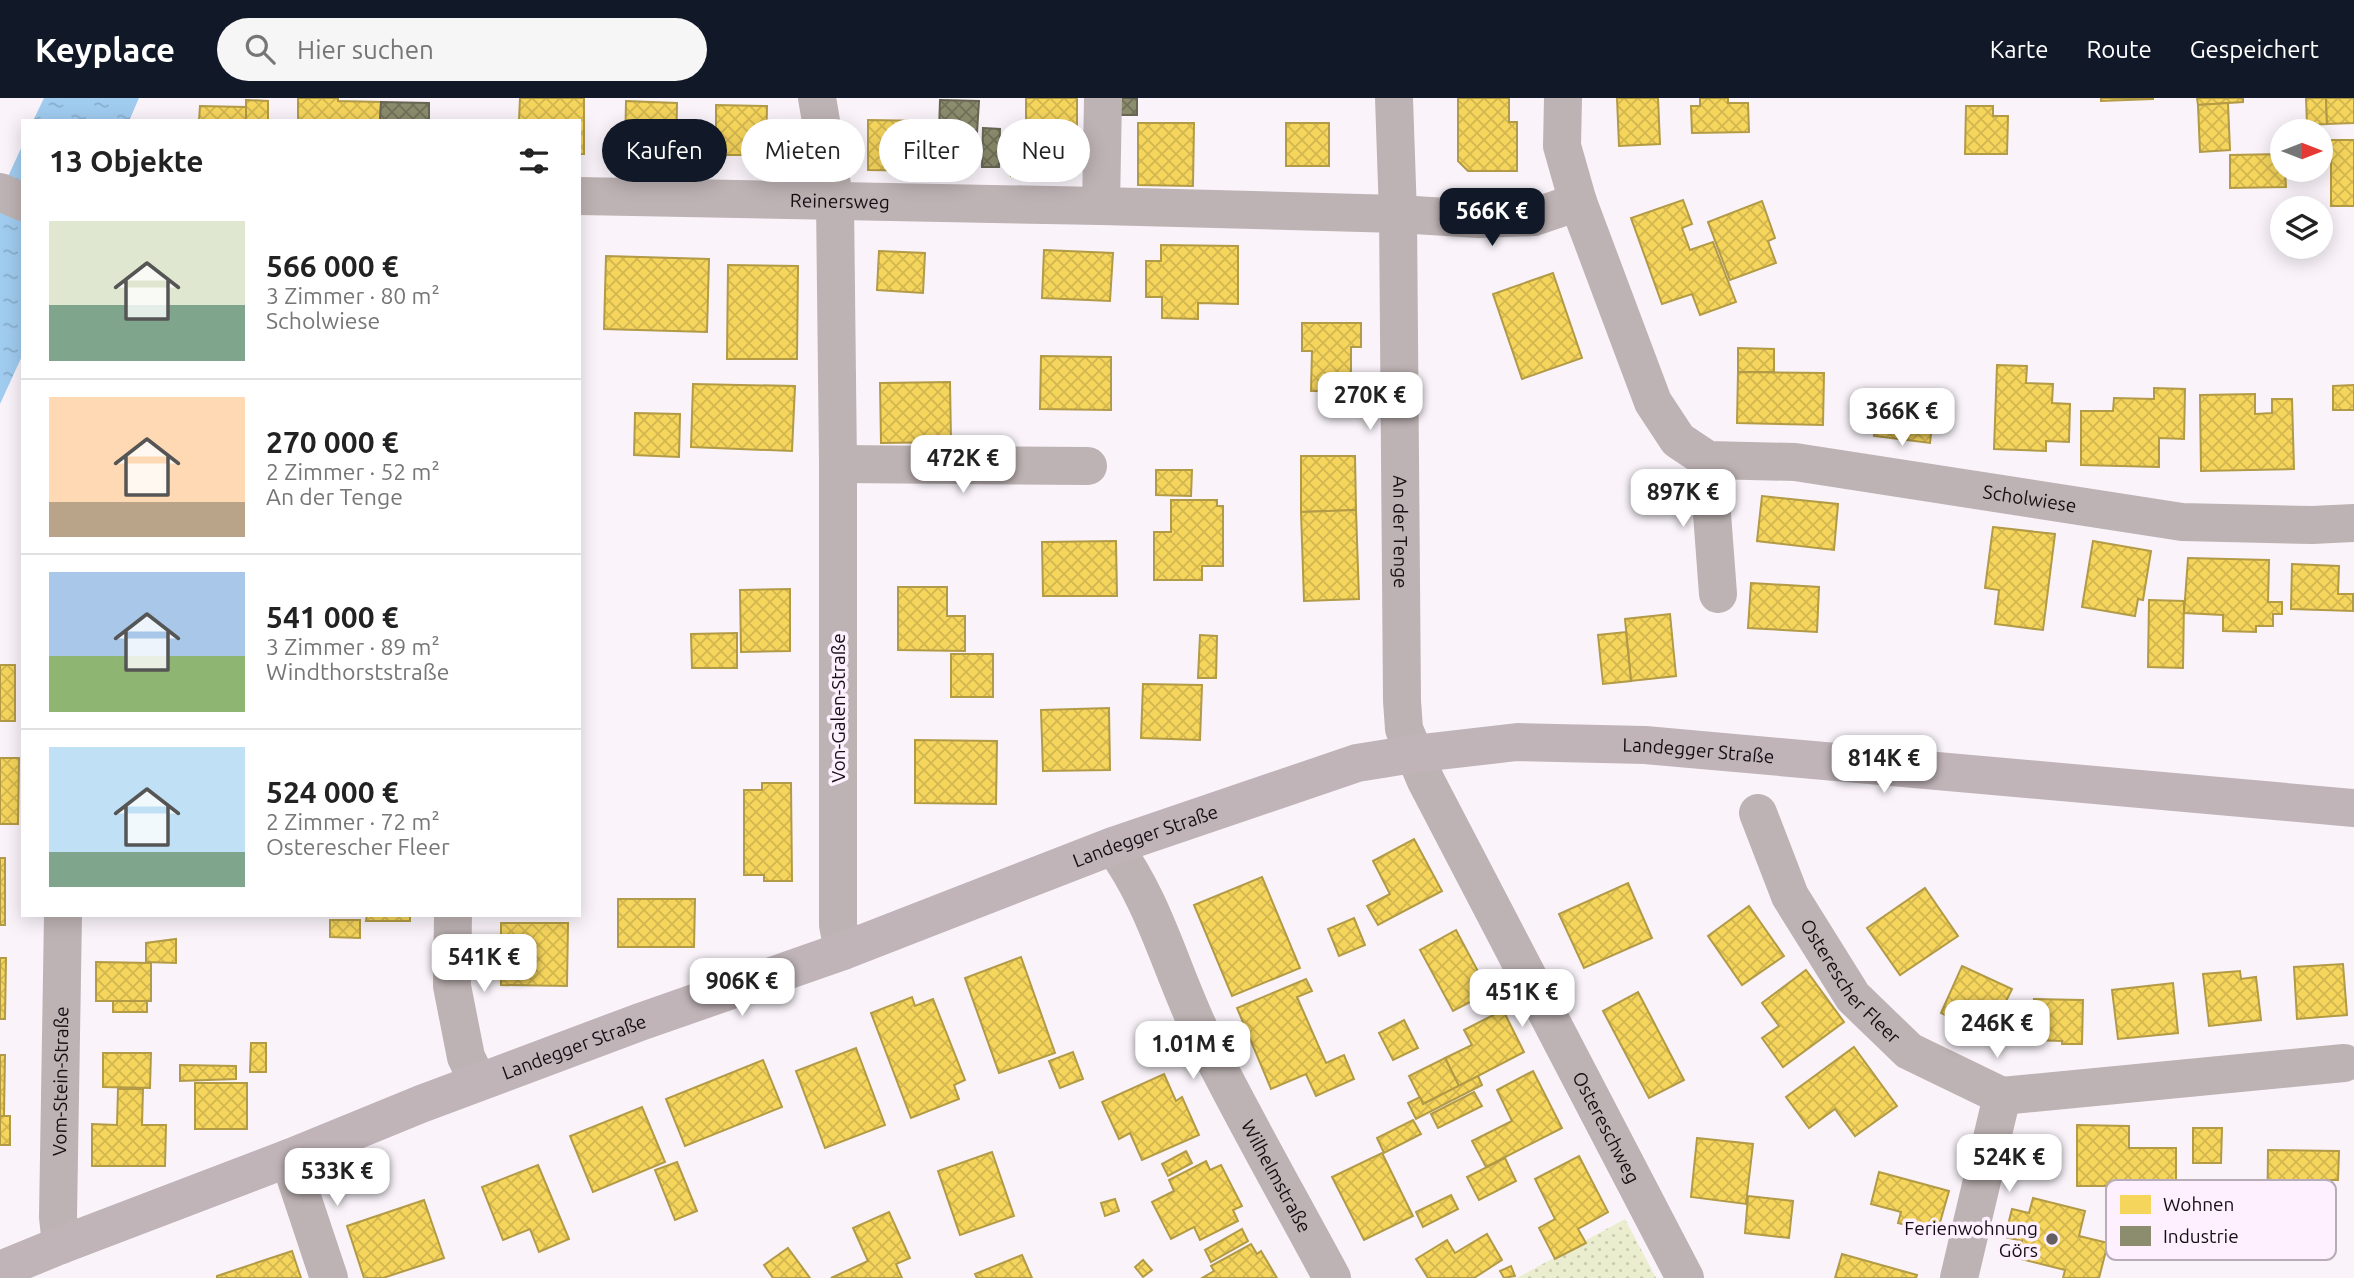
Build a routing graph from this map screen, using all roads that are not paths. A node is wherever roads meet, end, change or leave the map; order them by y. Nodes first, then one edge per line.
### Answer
1 (817, 98) edge
2 (1103, 98) edge
3 (1394, 98) edge
4 (1563, 98) edge
5 (0, 192) edge
6 (581, 196) edge
7 (21, 201) edge
8 (835, 202) junction
9 (1578, 202) junction
10 (1101, 206) junction
11 (1398, 214) junction
12 (1707, 460) junction
13 (838, 464) junction
14 (1088, 466) dead end
15 (2354, 523) edge
16 (1718, 594) dead end
17 (1413, 754) junction
18 (2354, 808) edge
19 (1758, 813) dead end
20 (1113, 846) junction
21 (63, 917) edge
22 (453, 917) edge
23 (843, 951) junction
24 (2344, 1063) dead end
25 (478, 1082) junction
26 (2002, 1096) junction
27 (289, 1157) junction
28 (61, 1245) junction
29 (0, 1270) edge
30 (329, 1278) edge
31 (1332, 1278) edge
32 (1685, 1278) edge
33 (1959, 1278) edge

1 - 8 street, Von-Galen-Straße
2 - 10 street
3 - 11 street, An der Tenge
4 - 9 street
5 - 7 street
6 - 8 street, Reinersweg
8 - 10 street, Reinersweg
8 - 13 street, Von-Galen-Straße
9 - 11 street
9 - 12 street
10 - 11 street, Reinersweg
11 - 17 street, An der Tenge
12 - 15 street, Scholwiese
12 - 16 street
13 - 14 street
13 - 23 street, Von-Galen-Straße
17 - 18 main road, Landegger Straße
17 - 20 main road, Landegger Straße
17 - 32 street, Ostereschweg
19 - 26 street, Osterescher Fleer
20 - 23 main road, Landegger Straße
20 - 31 street, Wilhelmstraße
21 - 28 street, Vom-Stein-Straße
22 - 25 street
23 - 25 main road, Landegger Straße
24 - 26 street
25 - 27 main road, Landegger Straße
26 - 33 street
27 - 28 main road, Landegger Straße
27 - 30 street
28 - 29 main road, Landegger Straße

